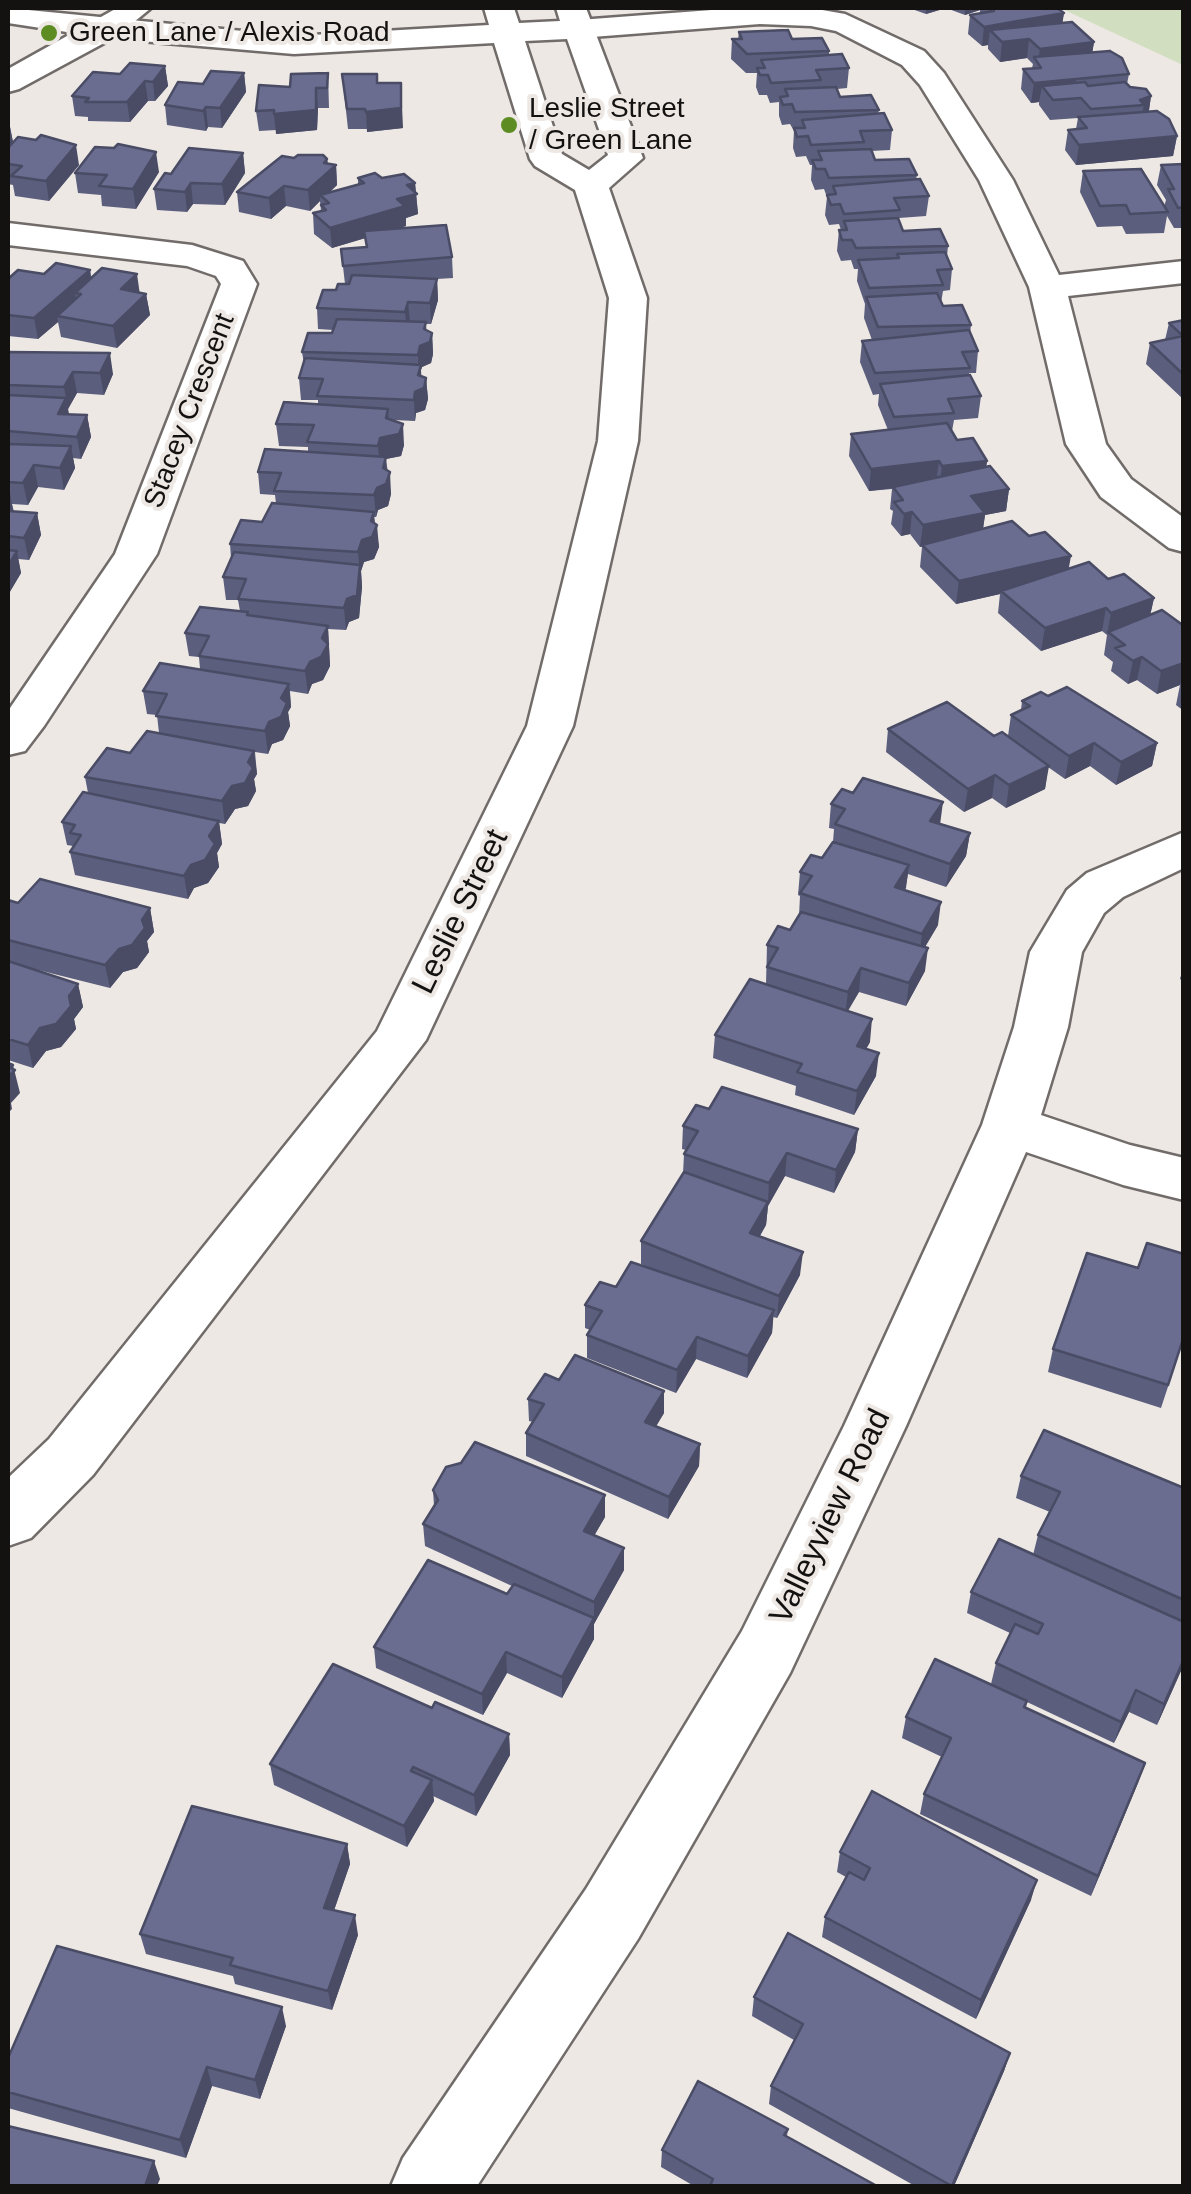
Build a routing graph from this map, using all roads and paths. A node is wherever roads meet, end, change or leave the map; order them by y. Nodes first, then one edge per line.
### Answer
1 (136, 8) edge
2 (8, 14) edge
3 (575, 18) edge
4 (502, 20) edge
5 (106, 29) junction
6 (8, 82) edge
7 (591, 185) junction
8 (8, 234) edge
9 (1184, 272) edge
10 (1047, 287) junction
11 (1184, 538) edge
12 (8, 741) edge
13 (1184, 848) edge
14 (1010, 1124) junction
15 (1184, 1179) edge
16 (8, 1519) edge
17 (431, 2186) edge

1 - 5 street
2 - 5 street
3 - 4 street
3 - 7 street
3 - 10 street
4 - 5 street
4 - 7 street
5 - 6 street
7 - 16 street, Leslie Street
8 - 12 street, Stacey Crescent
9 - 10 street
10 - 11 street
13 - 14 street, Valleyview Road
14 - 15 street
14 - 17 street, Valleyview Road

